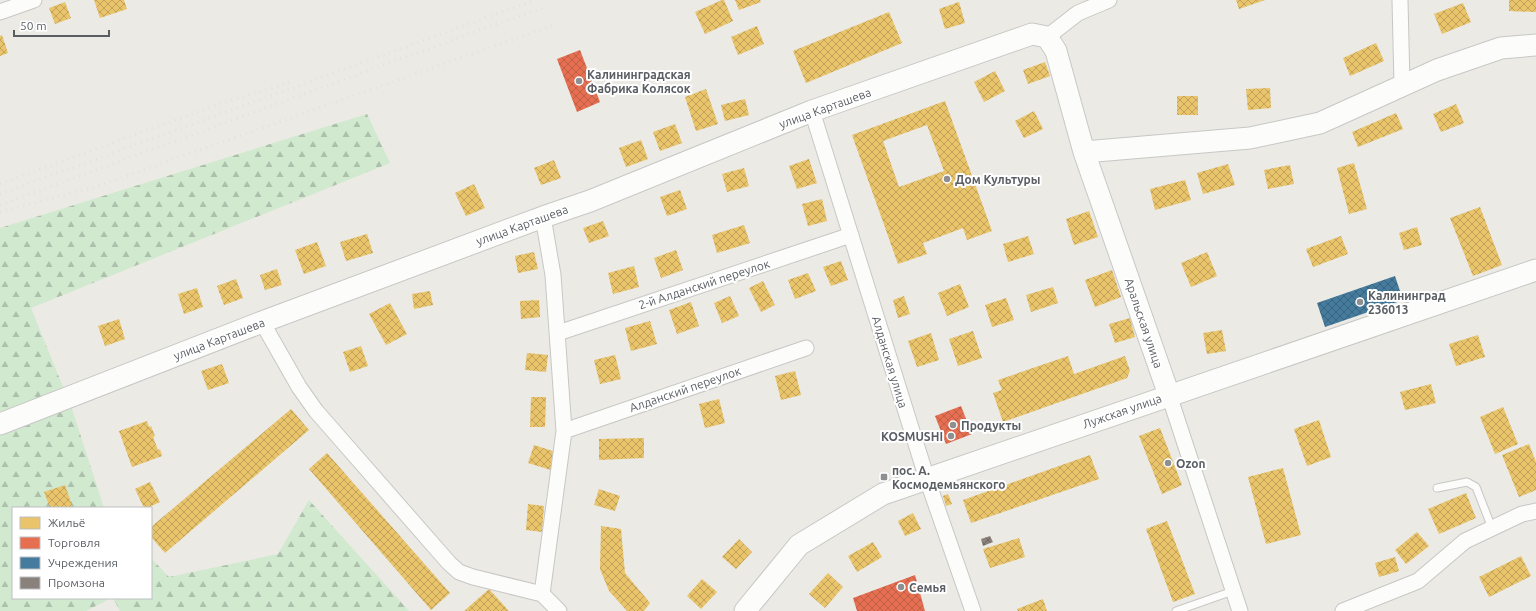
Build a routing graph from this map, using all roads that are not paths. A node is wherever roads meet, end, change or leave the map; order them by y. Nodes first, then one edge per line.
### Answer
1 (34, 0) edge
2 (1109, 0) edge
3 (1400, 0) edge
4 (0, 12) edge
5 (1047, 37) junction
6 (1536, 45) edge
7 (1402, 85) junction
8 (812, 111) junction
9 (1084, 152) junction
10 (543, 217) junction
11 (851, 235) junction
12 (1536, 270) edge
13 (262, 322) junction
14 (558, 333) junction
15 (806, 348) dead end
16 (1169, 395) junction
17 (0, 424) edge
18 (564, 431) junction
19 (927, 479) junction
20 (1437, 488) dead end
21 (1536, 511) edge
22 (1492, 528) junction
23 (1233, 591) junction
24 (542, 594) junction
25 (559, 611) edge
26 (745, 611) edge
27 (973, 611) edge
28 (1176, 611) edge
29 (1240, 611) edge
30 (1343, 611) edge

1 - 4 street
2 - 5 street
3 - 7 street
5 - 8 main road, улица Карташева
5 - 9 main road, Аральская улица
6 - 7 main road
7 - 9 main road
8 - 10 main road, улица Карташева
8 - 11 street, Алданская улица
9 - 16 main road, Аральская улица
10 - 13 main road, улица Карташева
10 - 14 street
11 - 14 street, 2-й Алданский переулок
11 - 19 street, Алданская улица
12 - 16 main road, Лужская улица
13 - 17 main road, улица Карташева
13 - 24 street
14 - 18 street
15 - 18 street, Алданский переулок
16 - 19 main road, Лужская улица
16 - 23 street, Аральская улица
18 - 24 street
19 - 26 main road, Лужская улица
19 - 27 street, Алданская улица
20 - 22 lane
21 - 22 street
22 - 30 street
23 - 28 lane
23 - 29 street, Аральская улица
24 - 25 street

